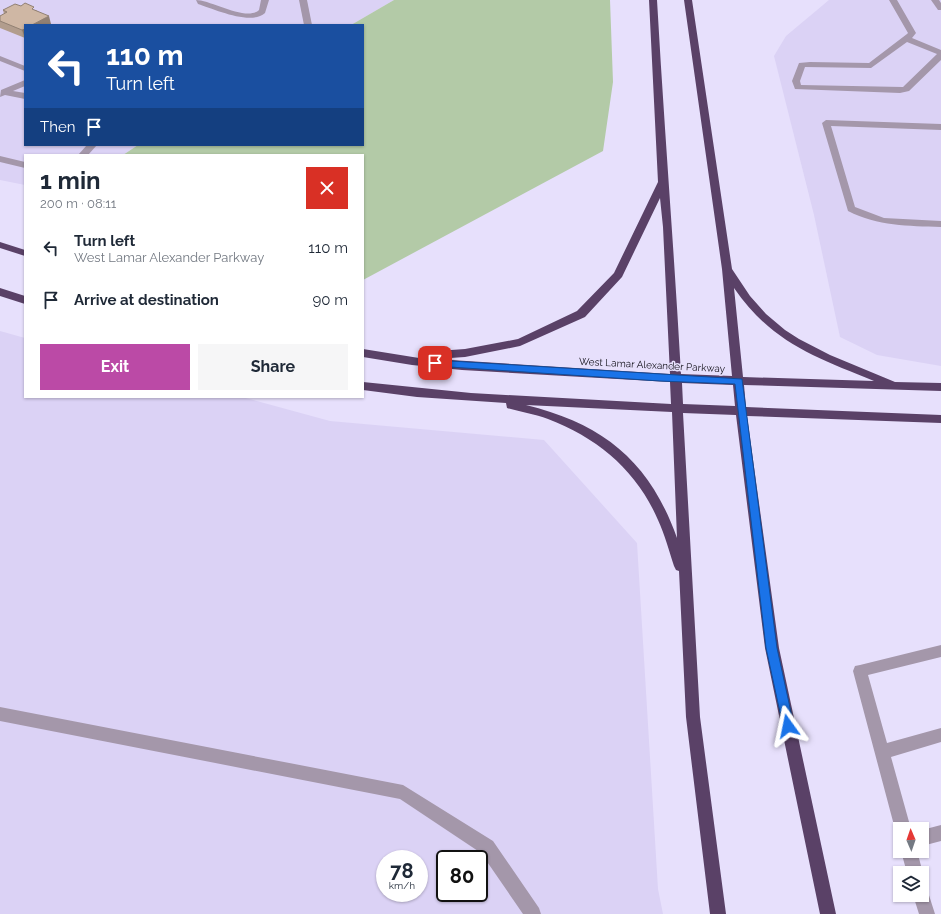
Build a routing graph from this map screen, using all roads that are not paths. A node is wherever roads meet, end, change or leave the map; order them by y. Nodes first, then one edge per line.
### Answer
1 (200, 0) edge
2 (265, 0) edge
3 (302, 0) edge
4 (653, 0) edge
5 (688, 0) edge
6 (893, 0) edge
7 (308, 24) edge
8 (909, 36) junction
9 (941, 54) edge
10 (0, 58) edge
11 (24, 69) edge
12 (24, 83) edge
13 (2, 93) edge
14 (24, 96) edge
15 (941, 127) edge
16 (91, 146) edge
17 (84, 154) edge
18 (0, 160) edge
19 (24, 165) edge
20 (663, 182) junction
21 (941, 224) edge
22 (0, 245) edge
23 (24, 253) edge
24 (727, 269) junction
25 (0, 292) edge
26 (24, 300) edge
27 (364, 353) edge
28 (394, 359) junction
29 (675, 379) junction
30 (738, 381) junction
31 (364, 386) edge
32 (897, 386) junction
33 (941, 387) edge
34 (487, 398) junction
35 (678, 409) junction
36 (741, 412) junction
37 (941, 418) edge
38 (686, 579) junction
39 (941, 651) edge
40 (0, 714) edge
41 (941, 735) edge
42 (882, 752) junction
43 (901, 822) edge
44 (941, 833) edge
45 (929, 836) edge
46 (923, 902) edge
47 (533, 914) edge
48 (718, 914) edge
49 (828, 914) edge
50 (927, 914) edge

1 - 2 street
3 - 7 street
4 - 20 highway
5 - 24 highway
6 - 8 street
8 - 9 street
8 - 9 street
10 - 11 street
12 - 13 street
13 - 14 street
15 - 21 street
16 - 17 street
18 - 19 street
20 - 28 highway
20 - 29 highway
22 - 23 highway
24 - 30 highway
24 - 32 highway
25 - 26 highway
27 - 28 highway, West Lamar Alexander Parkway
28 - 29 highway, West Lamar Alexander Parkway
29 - 30 highway, West Lamar Alexander Parkway
29 - 35 highway
30 - 32 highway, West Lamar Alexander Parkway
30 - 36 highway
31 - 34 highway
32 - 33 highway, West Lamar Alexander Parkway
34 - 35 highway
34 - 38 highway
35 - 36 highway
35 - 38 highway
36 - 37 highway
36 - 49 highway
38 - 48 highway
39 - 42 street
40 - 47 street
41 - 42 street
42 - 43 street
44 - 45 street
46 - 50 street

